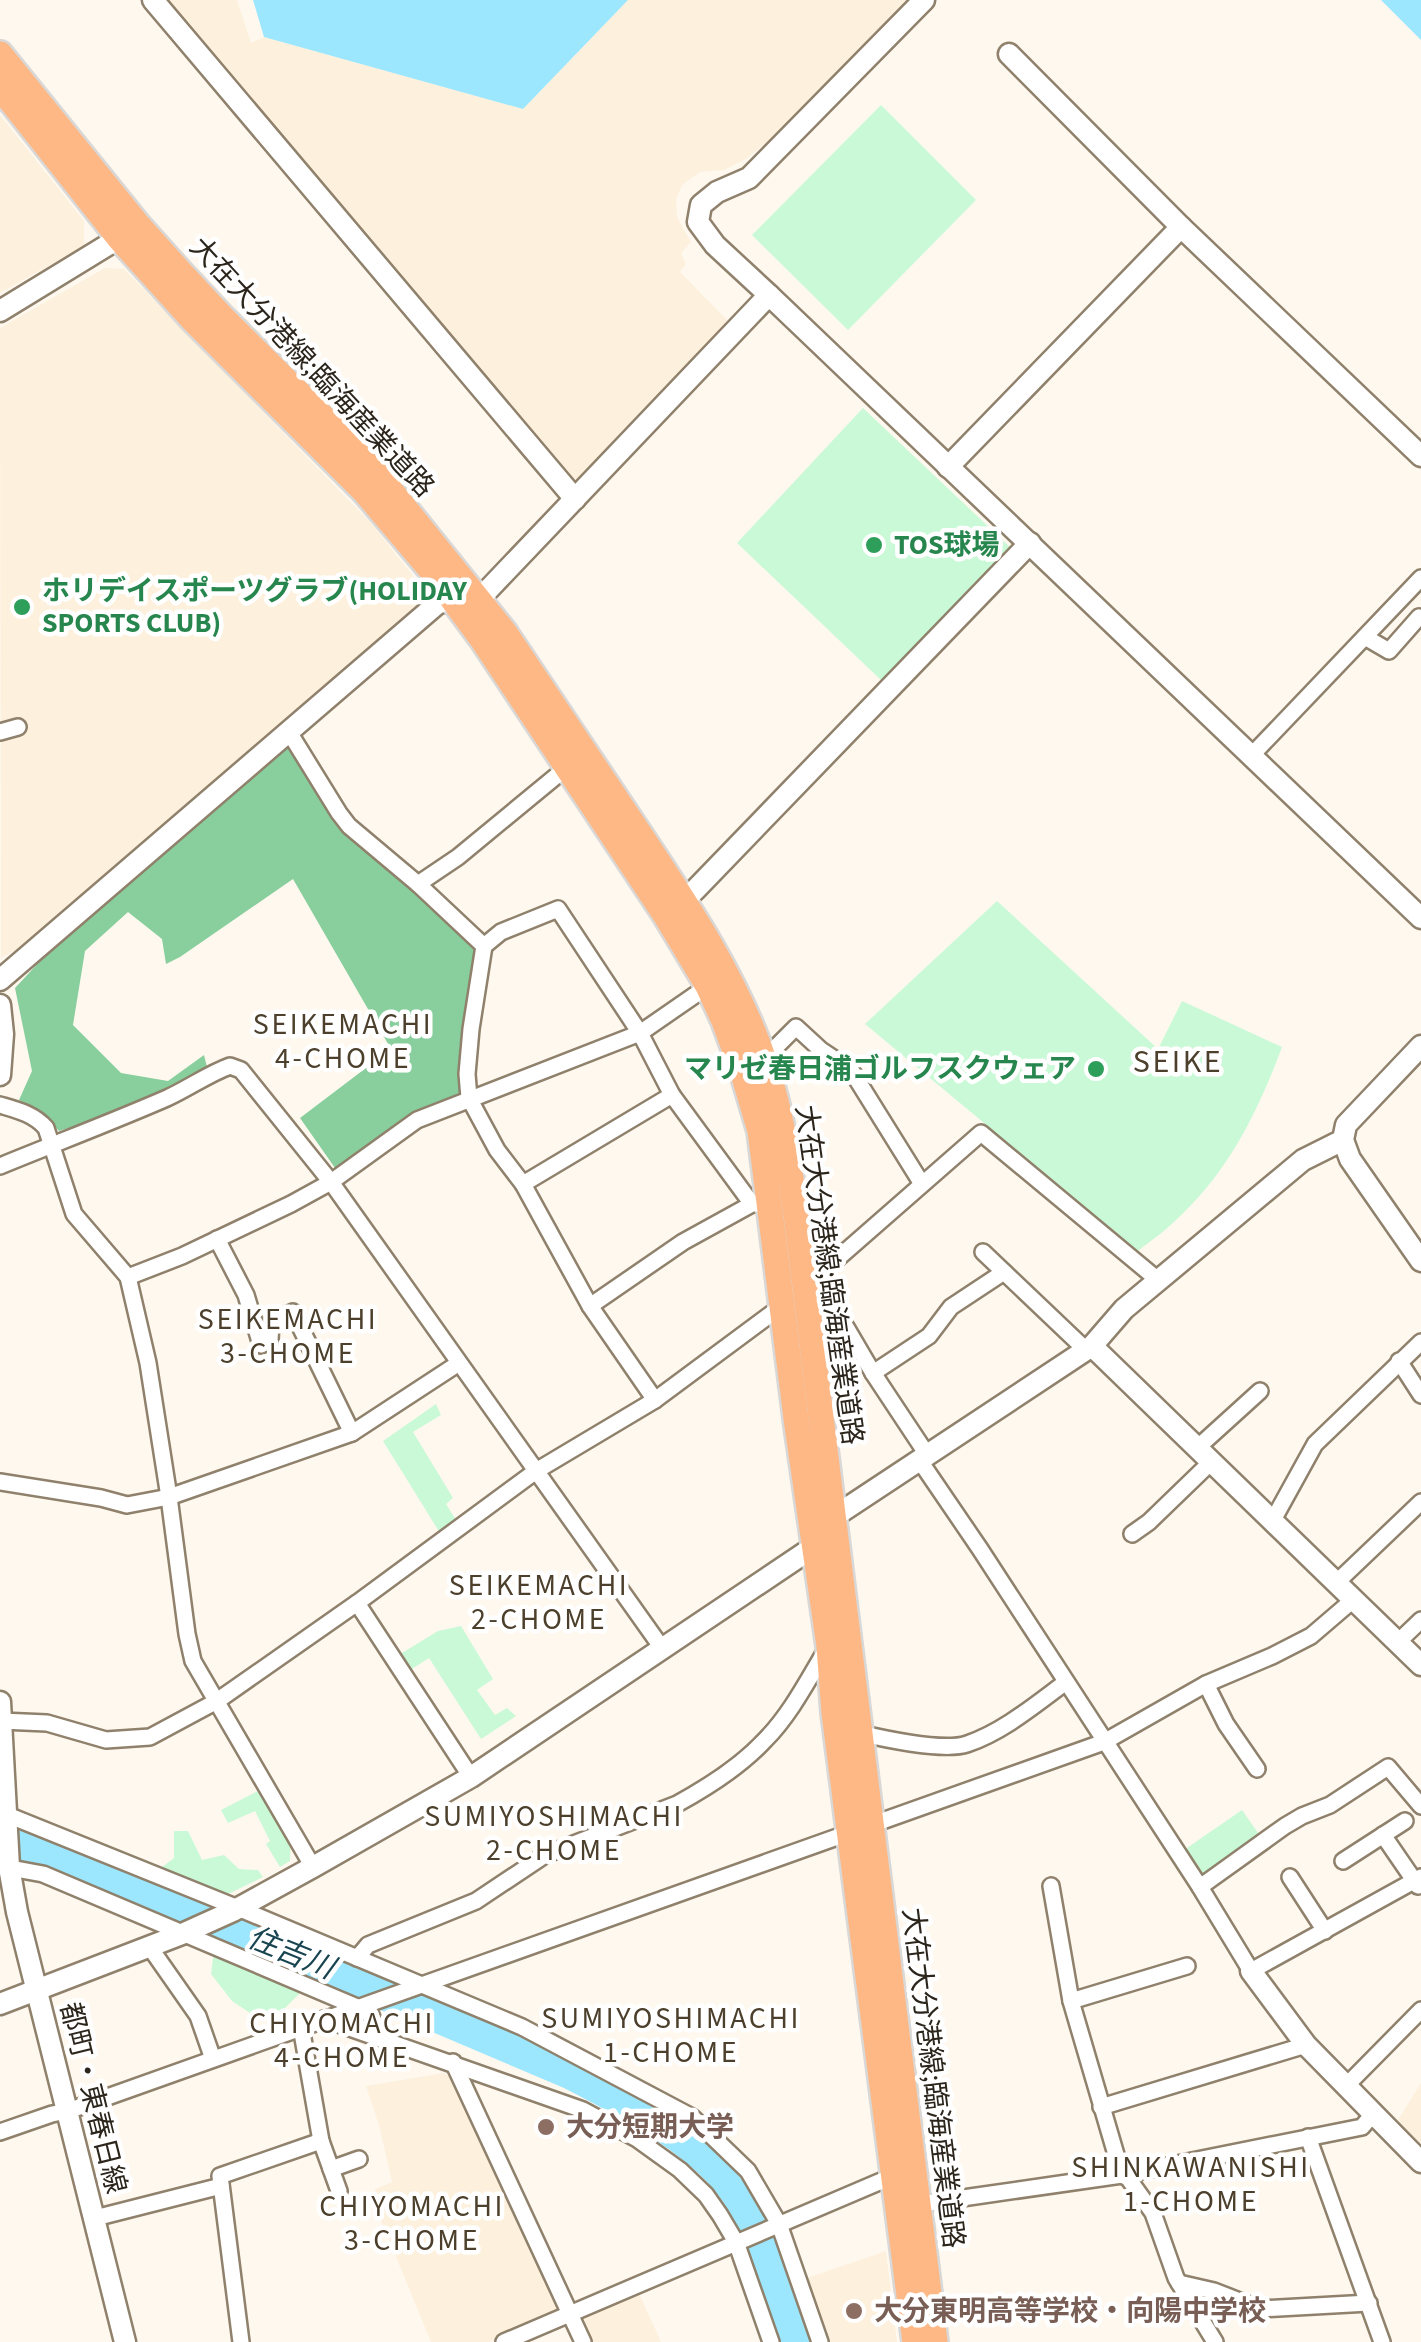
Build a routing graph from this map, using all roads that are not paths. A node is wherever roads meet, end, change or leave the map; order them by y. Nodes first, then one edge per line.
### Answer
1 (153, 0) edge
2 (924, 0) edge
3 (0, 54) edge
4 (1009, 54) dead end
5 (0, 87) edge
6 (1181, 227) junction
7 (129, 232) junction
8 (769, 294) junction
9 (0, 311) edge
10 (1421, 456) edge
11 (948, 467) junction
12 (574, 499) junction
13 (1030, 543) junction
14 (1421, 578) edge
15 (465, 597) junction
16 (1421, 618) edge
17 (1364, 637) junction
18 (18, 727) dead end
19 (0, 732) edge
20 (289, 732) junction
21 (1251, 756) junction
22 (566, 768) junction
23 (418, 884) junction
24 (675, 909) junction
25 (1421, 918) edge
26 (484, 946) junction
27 (0, 980) edge
28 (708, 986) junction
29 (0, 1005) edge
30 (640, 1032) junction
31 (1421, 1046) edge
32 (753, 1066) junction
33 (0, 1075) edge
34 (672, 1095) junction
35 (469, 1098) junction
36 (0, 1105) edge
37 (1343, 1140) junction
38 (52, 1144) junction
39 (0, 1166) edge
40 (331, 1182) junction
41 (523, 1184) junction
42 (922, 1184) junction
43 (761, 1204) junction
44 (217, 1239) junction
45 (983, 1252) dead end
46 (1421, 1261) edge
47 (1004, 1272) junction
48 (128, 1277) junction
49 (1158, 1280) junction
50 (810, 1283) junction
51 (590, 1306) junction
52 (783, 1306) junction
53 (1421, 1342) edge
54 (1089, 1348) junction
55 (1399, 1360) junction
56 (459, 1362) junction
57 (874, 1372) junction
58 (1260, 1391) dead end
59 (1421, 1395) edge
60 (655, 1400) junction
61 (352, 1432) junction
62 (1203, 1456) junction
63 (924, 1458) junction
64 (536, 1471) junction
65 (0, 1482) edge
66 (169, 1497) junction
67 (1421, 1502) edge
68 (832, 1518) junction
69 (1272, 1522) junction
70 (1132, 1534) dead end
71 (815, 1546) junction
72 (1336, 1584) junction
73 (1353, 1600) junction
74 (357, 1603) junction
75 (1421, 1620) edge
76 (1397, 1642) junction
77 (829, 1646) junction
78 (662, 1648) junction
79 (1421, 1666) edge
80 (1066, 1682) junction
81 (1206, 1684) junction
82 (217, 1701) junction
83 (1, 1712) edge
84 (859, 1733) junction
85 (1104, 1742) junction
86 (1257, 1769) dead end
87 (471, 1776) junction
88 (1284, 1806) dead end
89 (1421, 1806) edge
90 (2, 1812) edge
91 (1295, 1820) junction
92 (1406, 1821) dead end
93 (860, 1828) junction
94 (1384, 1836) junction
95 (1343, 1861) dead end
96 (313, 1866) junction
97 (4, 1867) edge
98 (1290, 1876) dead end
99 (1418, 1882) edge
100 (1051, 1886) dead end
101 (1200, 1887) junction
102 (236, 1910) junction
103 (1325, 1930) junction
104 (184, 1933) junction
105 (149, 1946) junction
106 (357, 1958) junction
107 (1187, 1966) dead end
108 (1251, 1971) junction
109 (416, 1986) junction
110 (38, 1990) junction
111 (1071, 2002) junction
112 (0, 2004) edge
113 (359, 2006) junction
114 (1421, 2010) edge
115 (324, 2018) junction
116 (301, 2027) junction
117 (381, 2039) junction
118 (1306, 2045) junction
119 (213, 2058) junction
120 (453, 2062) junction
121 (1345, 2087) junction
122 (1101, 2107) junction
123 (68, 2111) junction
124 (1373, 2114) junction
125 (0, 2132) edge
126 (1308, 2137) junction
127 (321, 2141) junction
128 (359, 2159) dead end
129 (1421, 2162) edge
130 (331, 2169) junction
131 (904, 2175) junction
132 (1122, 2175) junction
133 (221, 2186) junction
134 (339, 2191) dead end
135 (908, 2206) junction
136 (95, 2218) junction
137 (776, 2225) junction
138 (738, 2242) junction
139 (1179, 2283) junction
140 (1370, 2303) junction
141 (570, 2315) junction
142 (126, 2342) edge
143 (241, 2342) edge
144 (504, 2342) edge
145 (584, 2342) edge
146 (771, 2342) edge
147 (820, 2342) edge
148 (915, 2342) edge
149 (935, 2342) edge
150 (1215, 2342) edge
151 (1382, 2342) edge

1 - 12 street
2 - 8 street
3 - 7 main road, 大在大分港線;臨海産業道路
4 - 6 street
5 - 7 main road, 大在大分港線;臨海産業道路
6 - 10 street
6 - 11 street
7 - 9 street
7 - 15 main road, 大在大分港線;臨海産業道路
8 - 11 street
8 - 12 street
11 - 13 street
12 - 15 street
13 - 21 street
13 - 24 street
14 - 17 street
15 - 20 street
15 - 22 main road, 大在大分港線;臨海産業道路
15 - 24 main road, 大在大分港線;臨海産業道路
16 - 17 street
17 - 21 street
18 - 19 street
20 - 23 street
20 - 27 street
21 - 25 street
22 - 23 street
22 - 24 main road, 大在大分港線;臨海産業道路
23 - 26 street
24 - 28 main road, 大在大分港線;臨海産業道路
24 - 32 main road, 大在大分港線;臨海産業道路
26 - 30 street
26 - 35 street
28 - 30 street
28 - 32 main road, 大在大分港線;臨海産業道路
29 - 33 street
30 - 34 street
30 - 35 street
31 - 37 street
32 - 42 street
32 - 43 main road, 大在大分港線;臨海産業道路
32 - 50 main road, 大在大分港線;臨海産業道路
34 - 41 street
34 - 43 street
35 - 40 street
35 - 41 street
36 - 38 street
37 - 46 street
37 - 49 street
38 - 39 street
38 - 40 street
38 - 48 street
40 - 44 street
40 - 56 street
41 - 51 street
42 - 49 street
42 - 50 street
43 - 51 street
43 - 52 main road, 大在大分港線;臨海産業道路
44 - 48 street
44 - 61 street
45 - 47 street
47 - 54 street
47 - 57 street
48 - 66 street
49 - 54 street
50 - 57 street
50 - 68 main road, 大在大分港線;臨海産業道路
51 - 60 street
52 - 60 street
52 - 71 main road, 大在大分港線;臨海産業道路
53 - 55 street
54 - 62 street
54 - 63 street
55 - 59 street
55 - 69 street
56 - 61 street
56 - 64 street
57 - 63 street
58 - 62 street
60 - 64 street
61 - 66 street
62 - 69 street
62 - 70 street
63 - 68 street
63 - 80 street
64 - 74 street
64 - 78 street
65 - 66 street
66 - 82 street
67 - 72 street
68 - 71 street
68 - 84 main road, 大在大分港線;臨海産業道路
69 - 72 street
71 - 77 main road, 大在大分港線;臨海産業道路
71 - 78 street
72 - 73 street
73 - 76 street
73 - 81 street
74 - 82 street
74 - 87 street
75 - 76 street
76 - 79 street
77 - 93 main road, 大在大分港線;臨海産業道路
77 - 106 street
78 - 87 street
80 - 84 street
80 - 85 street
81 - 85 street
81 - 86 street
82 - 83 street
82 - 96 street
83 - 90 street
84 - 93 main road, 大在大分港線;臨海産業道路
85 - 93 street
85 - 101 street
87 - 96 street
88 - 91 street
89 - 91 street
90 - 97 street, 都町・東春日線
90 - 102 street
91 - 101 street
92 - 94 street
93 - 109 street
93 - 131 main road, 大在大分港線;臨海産業道路
94 - 95 street
94 - 99 street
96 - 102 street
97 - 104 street
97 - 110 street, 都町・東春日線
98 - 103 street
99 - 103 street
100 - 111 street
101 - 108 street
102 - 104 street
102 - 106 street
103 - 108 street
104 - 105 street
104 - 113 street
105 - 110 street
105 - 119 street
106 - 109 street
107 - 111 street
108 - 118 street
109 - 113 street
109 - 137 street
110 - 112 street
110 - 123 street, 都町・東春日線
111 - 122 street
113 - 115 street
113 - 117 street
114 - 121 street
115 - 116 street
115 - 117 street
116 - 119 street
116 - 127 street
117 - 120 street
118 - 121 street
118 - 122 street
119 - 123 street
120 - 138 street
120 - 141 street
121 - 124 street
122 - 132 street
123 - 125 street
123 - 136 street, 都町・東春日線
124 - 126 street
124 - 129 street
126 - 132 street
126 - 140 street
127 - 130 street
127 - 133 street
128 - 130 street
130 - 134 street
131 - 135 main road, 大在大分港線;臨海産業道路
131 - 137 street
132 - 135 street
132 - 139 street
133 - 136 street
133 - 143 street
135 - 148 main road, 大在大分港線;臨海産業道路
135 - 149 main road, 大在大分港線;臨海産業道路
136 - 142 street, 都町・東春日線
137 - 138 street
137 - 147 street
138 - 141 street
138 - 146 street
139 - 140 street
139 - 150 street
140 - 151 street
141 - 144 street
141 - 145 street

